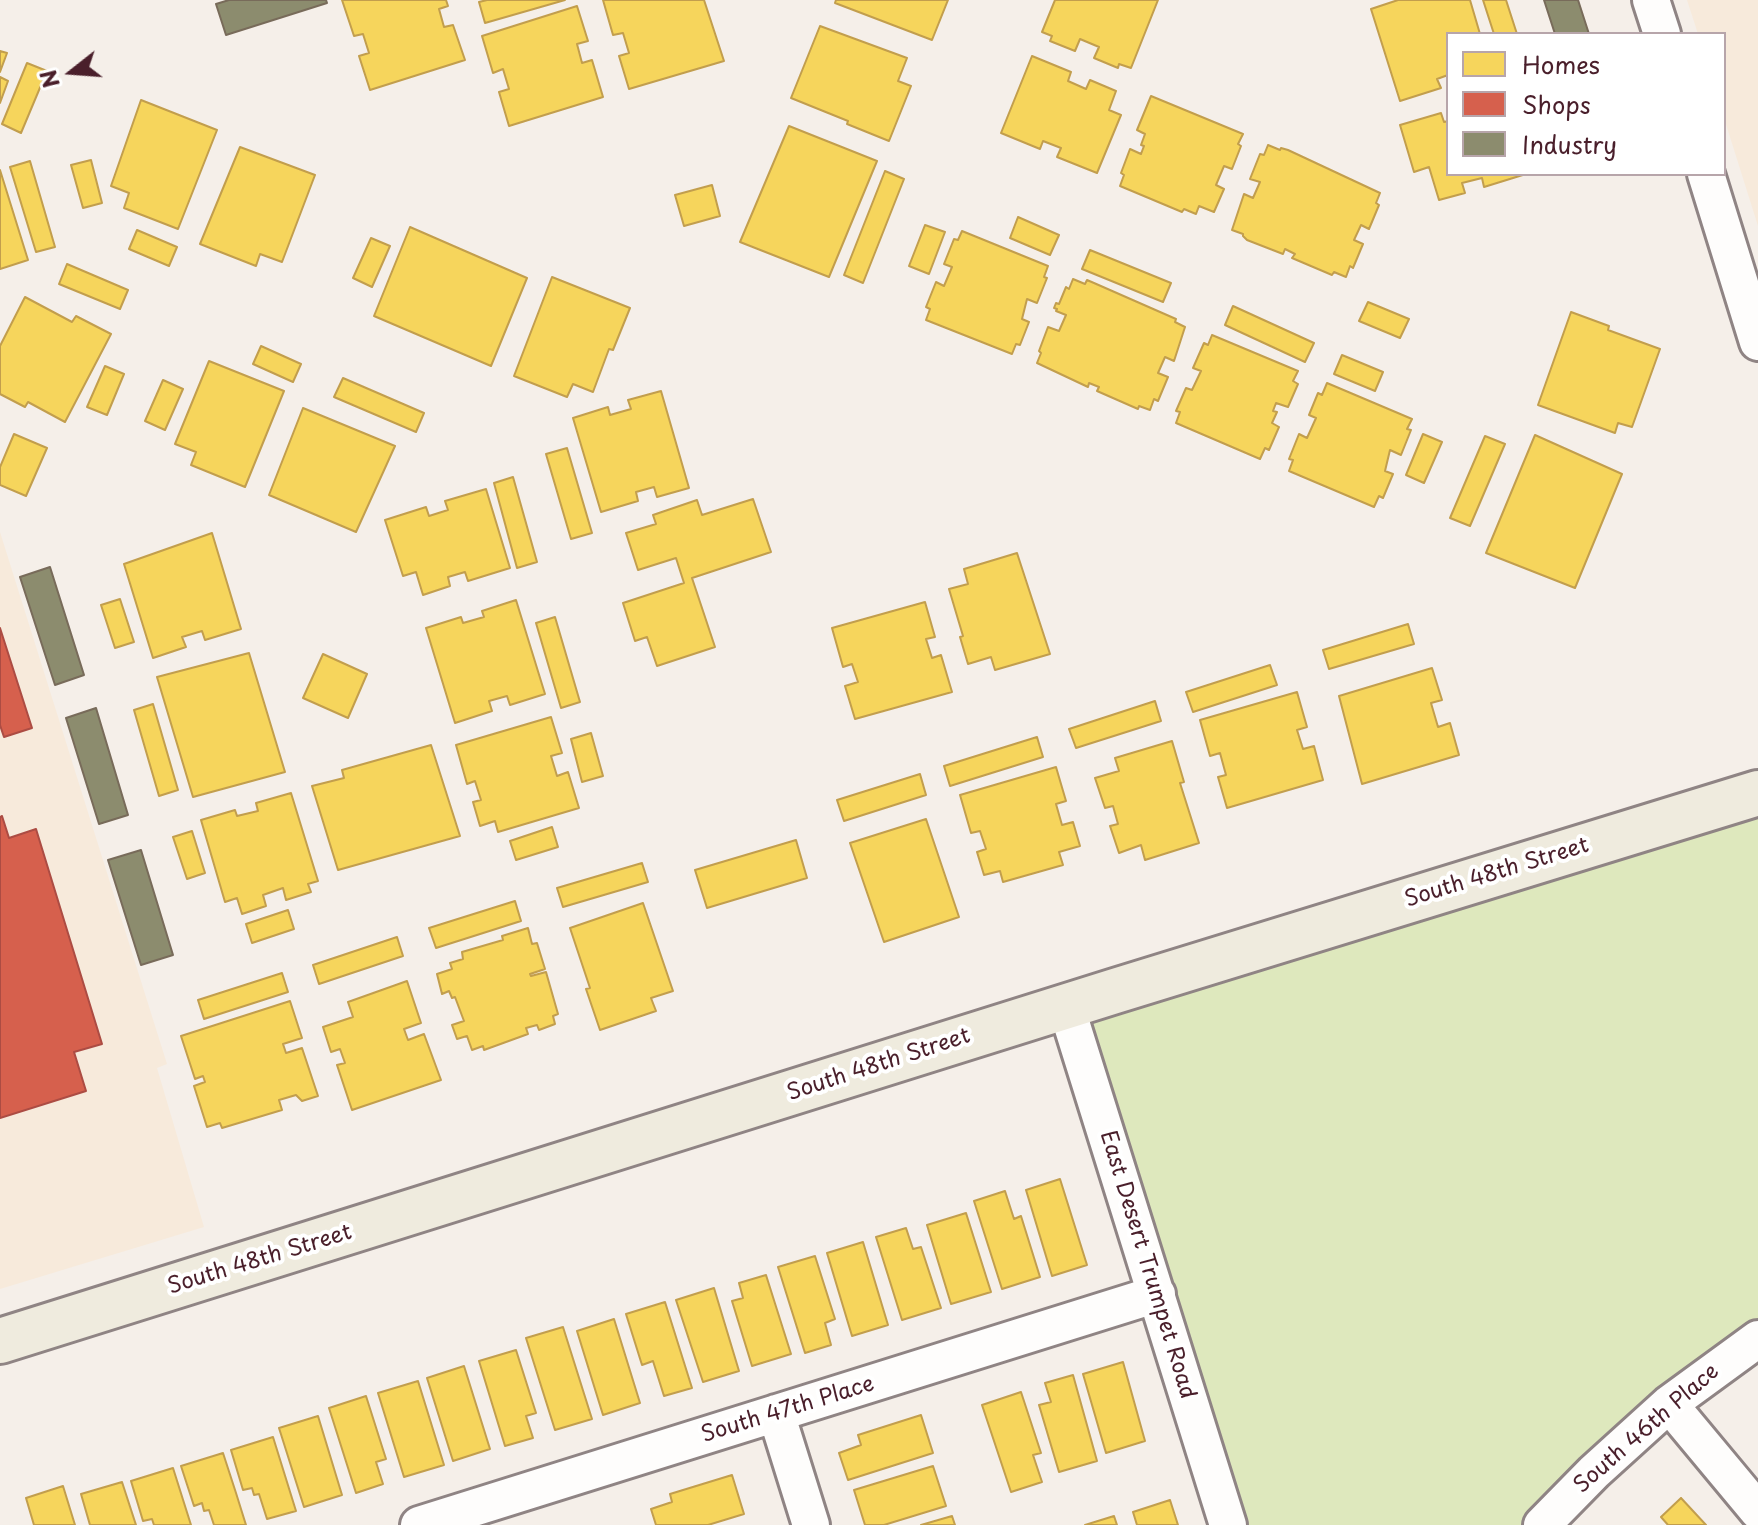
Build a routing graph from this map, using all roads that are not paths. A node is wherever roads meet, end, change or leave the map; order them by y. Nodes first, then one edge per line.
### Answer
1 (1651, 0) edge
2 (1661, 32) edge
3 (1707, 176) edge
4 (1758, 342) edge
5 (1758, 793) edge
6 (1066, 1006) junction
7 (1157, 1294) junction
8 (1758, 1339) edge
9 (0, 1341) edge
10 (1669, 1404) junction
11 (776, 1413) junction
12 (1758, 1511) edge
13 (1553, 1512) edge
14 (424, 1524) edge
15 (811, 1525) edge
16 (1228, 1525) edge

1 - 2 street
3 - 4 street
5 - 6 main road, South 48th Street
6 - 7 street, East Desert Trumpet Road
6 - 9 main road, South 48th Street
7 - 11 street, South 47th Place
7 - 16 street, East Desert Trumpet Road
8 - 10 street, South 46th Place
10 - 12 street
10 - 13 street, South 46th Place
11 - 14 street, South 47th Place
11 - 15 street

